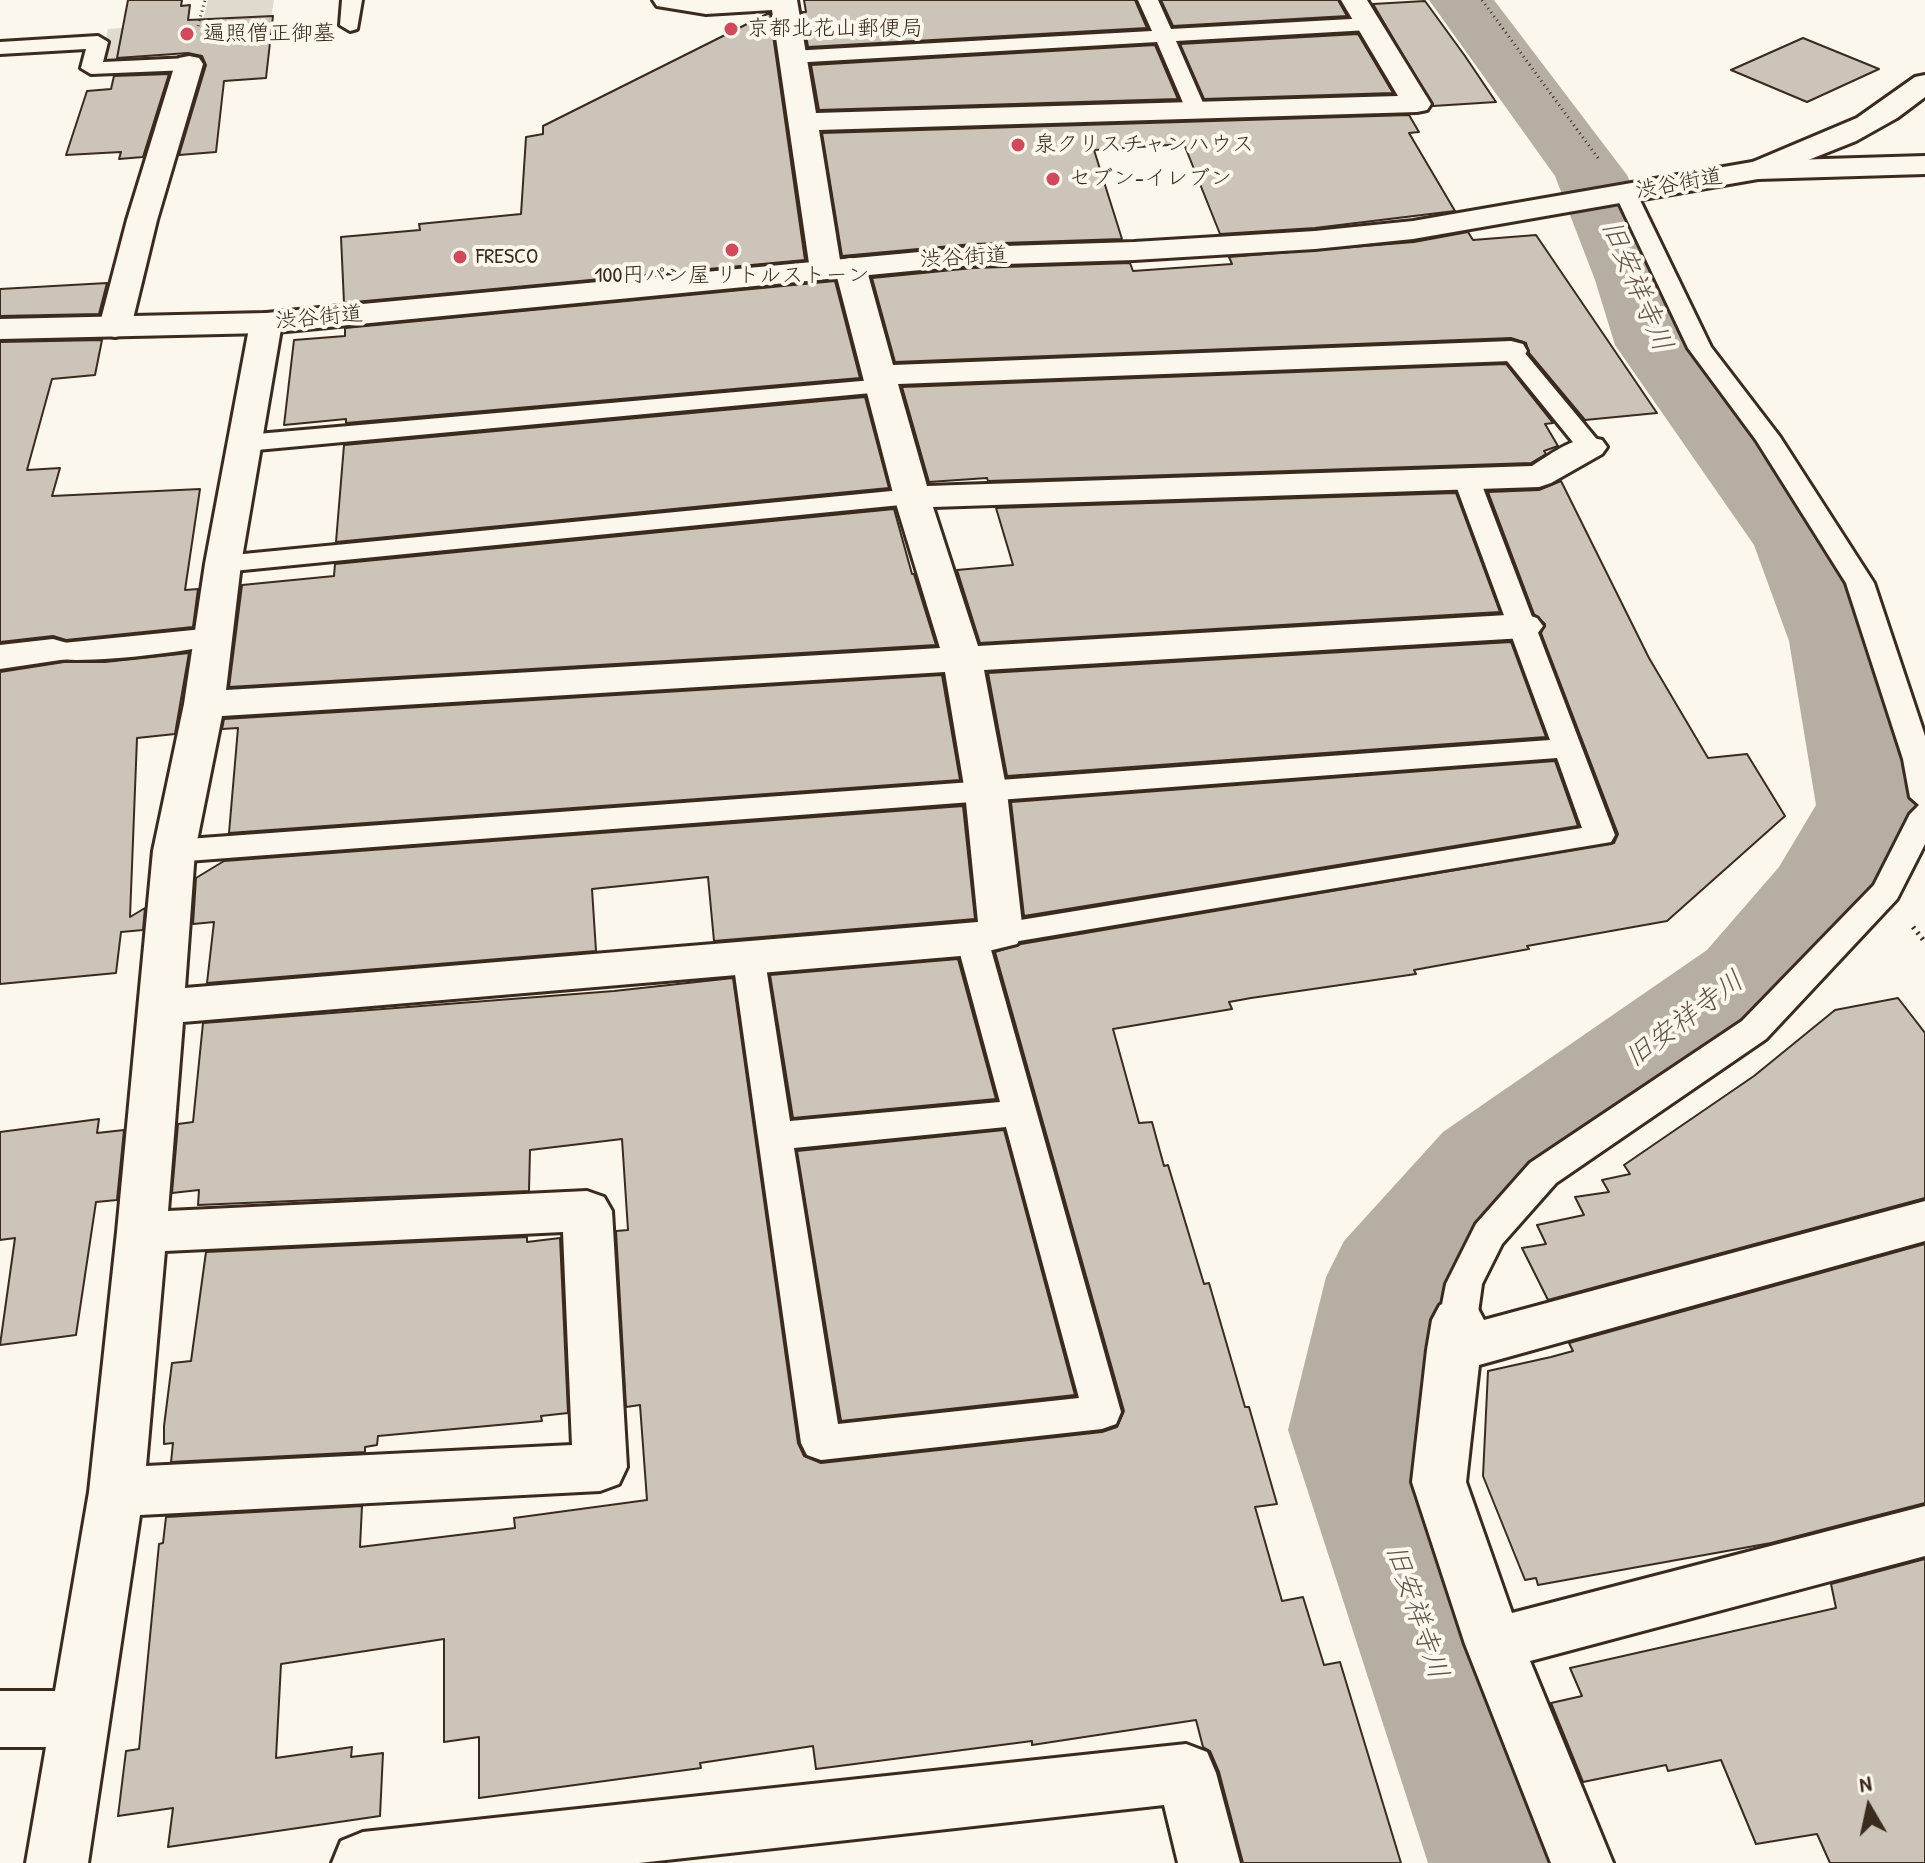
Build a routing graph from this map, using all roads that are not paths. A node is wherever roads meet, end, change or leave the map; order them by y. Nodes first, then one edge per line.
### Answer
1 (352, 0) edge
2 (666, 0) edge
3 (1148, 0) edge
4 (784, 1) edge
5 (1362, 12) edge
6 (350, 25) dead end
7 (1165, 35) junction
8 (0, 48) edge
9 (791, 57) junction
10 (189, 64) joint
11 (1925, 83) edge
12 (1197, 112) junction
13 (803, 122) junction
14 (1925, 165) edge
15 (1758, 170) junction
16 (1626, 194) junction
17 (838, 268) junction
18 (266, 323) junction
19 (115, 327) junction
20 (0, 329) edge
21 (1511, 351) joint
22 (882, 380) junction
23 (246, 443) junction
24 (1590, 447) joint
25 (1467, 480) junction
26 (912, 497) junction
27 (223, 564) junction
28 (1524, 626) junction
29 (213, 637) junction
30 (53, 651) joint
31 (0, 657) edge
32 (962, 658) junction
33 (204, 704) junction
34 (1568, 748) junction
35 (986, 792) junction
36 (1925, 797) edge
37 (1925, 814) edge
38 (174, 851) junction
39 (987, 936) junction
40 (749, 960) junction
41 (159, 1007) junction
42 (1020, 1113) junction
43 (777, 1136) junction
44 (1925, 1221) edge
45 (142, 1232) junction
46 (1455, 1335) junction
47 (116, 1492) junction
48 (1925, 1531) edge
49 (1494, 1644) junction
50 (0, 1719) edge
51 (81, 1719) junction
52 (57, 1863) edge
53 (363, 1863) edge
54 (1209, 1863) edge
55 (1582, 1863) edge

1 - 6 lane
2 - 4 street
3 - 7 lane
4 - 9 street
5 - 7 lane
5 - 12 street
7 - 9 lane
7 - 12 lane
8 - 10 lane
9 - 13 street
10 - 19 street
11 - 15 street
12 - 13 street
13 - 17 street
14 - 15 street, 渋谷街道
15 - 16 street, 渋谷街道
16 - 17 street, 渋谷街道
16 - 36 lane
17 - 18 street, 渋谷街道
17 - 22 street
18 - 19 street, 渋谷街道
18 - 23 street
19 - 20 street, 渋谷街道
21 - 22 street
21 - 24 lane
22 - 23 lane
22 - 26 street
23 - 27 street
24 - 25 street
25 - 26 street
25 - 28 lane
26 - 27 lane
26 - 32 street
27 - 29 street
28 - 32 street
28 - 34 lane
29 - 30 lane
29 - 33 street
30 - 31 street
32 - 33 street
32 - 35 street
33 - 38 street
34 - 35 lane
34 - 39 lane
35 - 38 lane
35 - 39 street
37 - 46 lane
38 - 41 street
39 - 40 street
39 - 42 lane
40 - 41 street
40 - 43 lane
41 - 45 street
42 - 43 lane
42 - 43 lane
44 - 46 street
45 - 47 street
45 - 47 street
46 - 49 street
47 - 51 street
48 - 49 street
49 - 55 street
50 - 51 street
51 - 52 street
53 - 54 street

